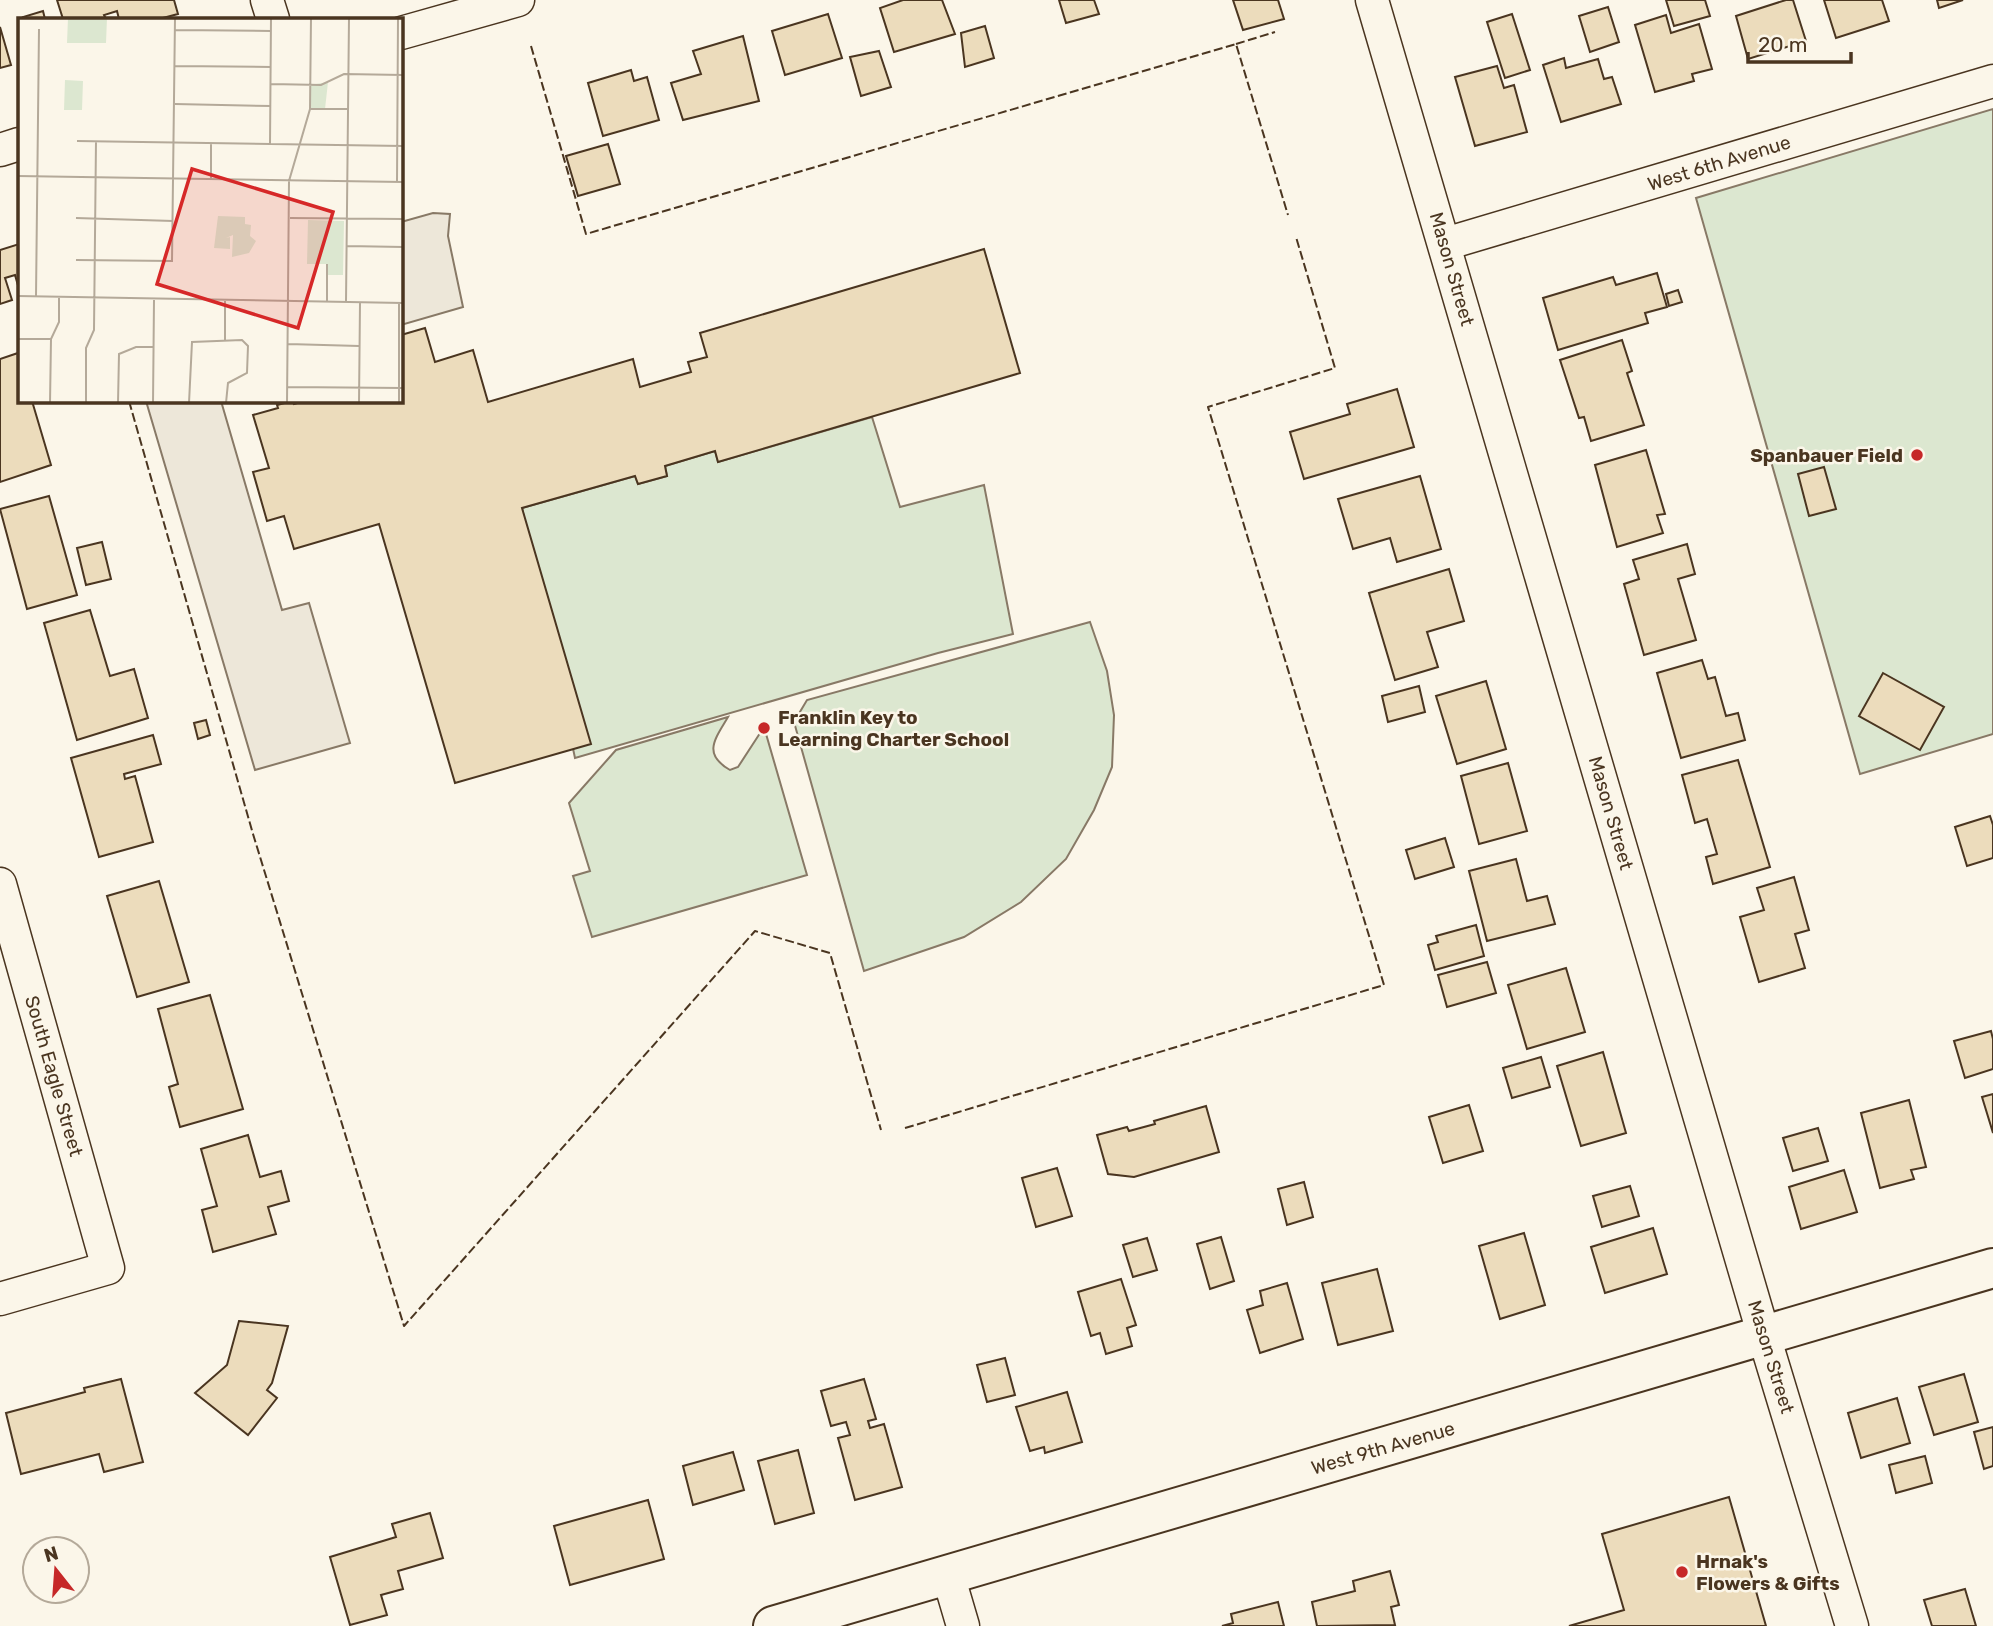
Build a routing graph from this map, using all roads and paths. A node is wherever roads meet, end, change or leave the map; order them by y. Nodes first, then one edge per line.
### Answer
1 (267, 0) edge
2 (518, 0) edge
3 (1372, 0) edge
4 (273, 18) edge
5 (402, 33) edge
6 (1993, 81) edge
7 (18, 144) edge
8 (0, 150) edge
9 (1445, 244) junction
10 (0, 884) edge
11 (1993, 1268) edge
12 (0, 1299) edge
13 (1764, 1336) junction
14 (948, 1575) junction
15 (773, 1626) edge
16 (963, 1626) edge
17 (1852, 1626) edge

1 - 4 street
2 - 5 street
3 - 9 street, Mason Street
6 - 9 street, West 6th Avenue
7 - 8 street
9 - 13 street, Mason Street
10 - 12 street, South Eagle Street
11 - 13 main road, West 9th Avenue
13 - 14 main road, West 9th Avenue
13 - 17 street, Mason Street
14 - 15 main road, West 9th Avenue
14 - 16 street

